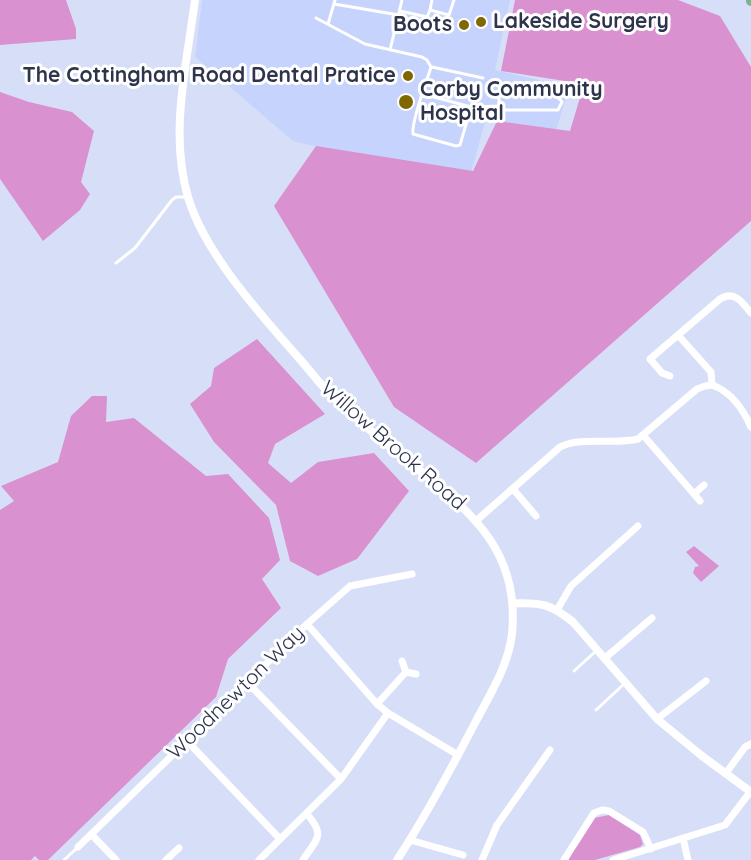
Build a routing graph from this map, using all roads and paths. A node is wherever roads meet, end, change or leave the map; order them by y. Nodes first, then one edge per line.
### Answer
1 (195, 0) edge
2 (402, 0) edge
3 (432, 0) edge
4 (454, 0) edge
5 (334, 2) edge
6 (430, 10) junction
7 (399, 13) junction
8 (316, 18) dead end
9 (328, 24) junction
10 (390, 50) junction
11 (431, 66) junction
12 (483, 78) dead end
13 (423, 94) junction
14 (499, 106) junction
15 (471, 107) junction
16 (188, 198) junction
17 (116, 262) dead end
18 (751, 313) edge
19 (678, 334) junction
20 (670, 376) dead end
21 (712, 386) junction
22 (751, 427) edge
23 (643, 435) junction
24 (704, 485) dead end
25 (513, 489) junction
26 (694, 494) junction
27 (700, 501) dead end
28 (536, 516) dead end
29 (477, 520) junction
30 (638, 526) dead end
31 (412, 574) dead end
32 (512, 603) junction
33 (557, 609) junction
34 (652, 618) dead end
35 (307, 624) junction
36 (597, 650) junction
37 (605, 658) junction
38 (402, 662) dead end
39 (574, 671) dead end
40 (406, 672) junction
41 (416, 674) dead end
42 (706, 681) dead end
43 (248, 682) junction
44 (626, 683) junction
45 (377, 704) junction
46 (596, 710) dead end
47 (388, 713) junction
48 (657, 719) junction
49 (187, 741) junction
50 (751, 744) edge
51 (550, 750) dead end
52 (459, 755) junction
53 (726, 773) junction
54 (341, 779) junction
55 (751, 791) edge
56 (307, 814) junction
57 (91, 834) junction
58 (682, 838) junction
59 (280, 839) junction
60 (410, 840) junction
61 (78, 847) joint
62 (179, 848) dead end
63 (651, 849) junction
64 (463, 855) dead end
65 (64, 860) edge
66 (116, 860) edge
67 (166, 860) edge
68 (259, 860) edge
69 (303, 860) edge
70 (397, 860) edge
71 (482, 860) edge
72 (564, 860) edge
73 (613, 860) edge
74 (688, 860) edge

1 - 16 street, Willow Brook Road
2 - 7 lane
3 - 6 lane
4 - 6 lane
5 - 7 lane
5 - 9 lane
6 - 7 lane
7 - 10 lane
8 - 9 lane
9 - 10 lane
10 - 11 lane
11 - 12 lane
11 - 13 lane
13 - 15 lane
13 - 15 lane
14 - 14 lane
14 - 15 lane
16 - 17 lane
16 - 29 street, Willow Brook Road
18 - 19 street
19 - 20 street
19 - 21 street
21 - 22 street
21 - 23 street
23 - 25 street
23 - 26 street
24 - 26 street
25 - 28 street
25 - 29 street
26 - 27 street
29 - 32 street, Willow Brook Road
30 - 33 street
31 - 35 street, Woodnewton Way
32 - 33 street
32 - 52 street, Willow Brook Road
33 - 36 street
34 - 37 street
35 - 43 street, Woodnewton Way
35 - 45 street
36 - 37 street
36 - 39 lane
37 - 44 street
38 - 40 street
40 - 41 street
40 - 45 street
42 - 48 street
43 - 49 street, Woodnewton Way
43 - 54 street
44 - 46 lane
44 - 48 street
45 - 47 street
47 - 52 street
47 - 54 street
48 - 53 street
49 - 57 street, Woodnewton Way
49 - 59 street
50 - 53 street
51 - 71 street
52 - 60 street, Willow Brook Road
53 - 55 street
54 - 56 street
55 - 58 street
56 - 59 street
56 - 69 street
57 - 61 street, Woodnewton Way
57 - 66 street
58 - 63 street
58 - 74 street
59 - 68 street
60 - 64 street
60 - 70 street, Willow Brook Road
61 - 65 lane
62 - 67 street
63 - 72 street
63 - 73 street

